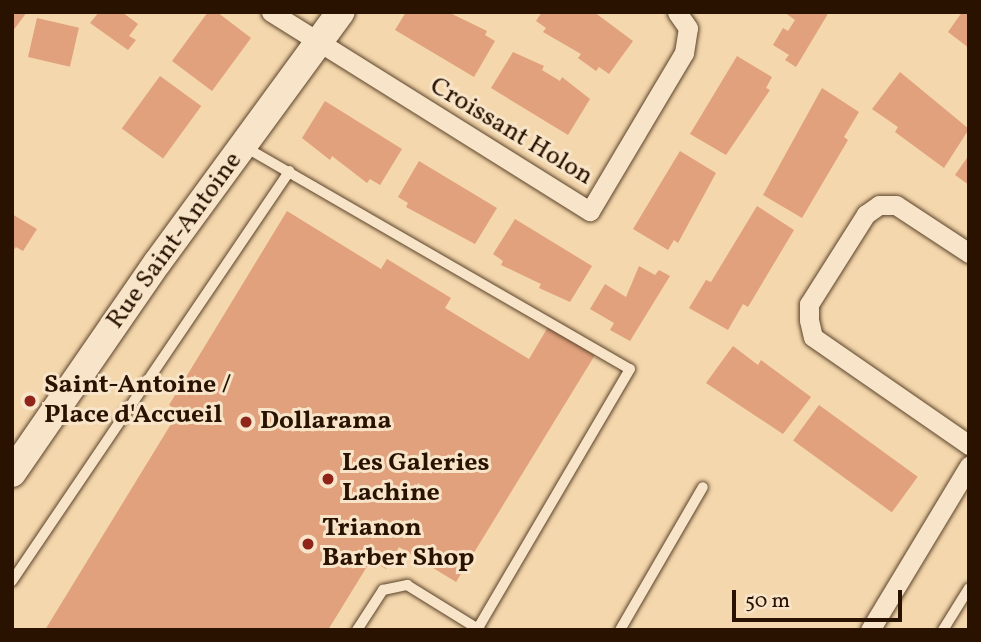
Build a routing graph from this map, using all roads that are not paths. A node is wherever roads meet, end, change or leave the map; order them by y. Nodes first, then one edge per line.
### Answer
1 (271, 12) edge
2 (341, 12) edge
3 (677, 12) edge
4 (319, 43) junction
5 (243, 145) junction
6 (290, 171) junction
7 (969, 253) edge
8 (969, 445) edge
9 (15, 463) edge
10 (969, 466) edge
11 (703, 487) dead end
12 (12, 581) edge
13 (969, 588) edge
14 (479, 629) edge
15 (358, 630) edge
16 (620, 630) edge
17 (870, 630) edge
18 (943, 630) edge

1 - 4 street
2 - 4 street, Rue Saint-Antoine
3 - 4 street, Croissant Holon
4 - 5 street, Rue Saint-Antoine
5 - 6 lane
5 - 9 street, Rue Saint-Antoine
6 - 12 lane
6 - 14 lane
7 - 8 street
10 - 17 street
11 - 16 lane
13 - 18 lane
14 - 15 lane

